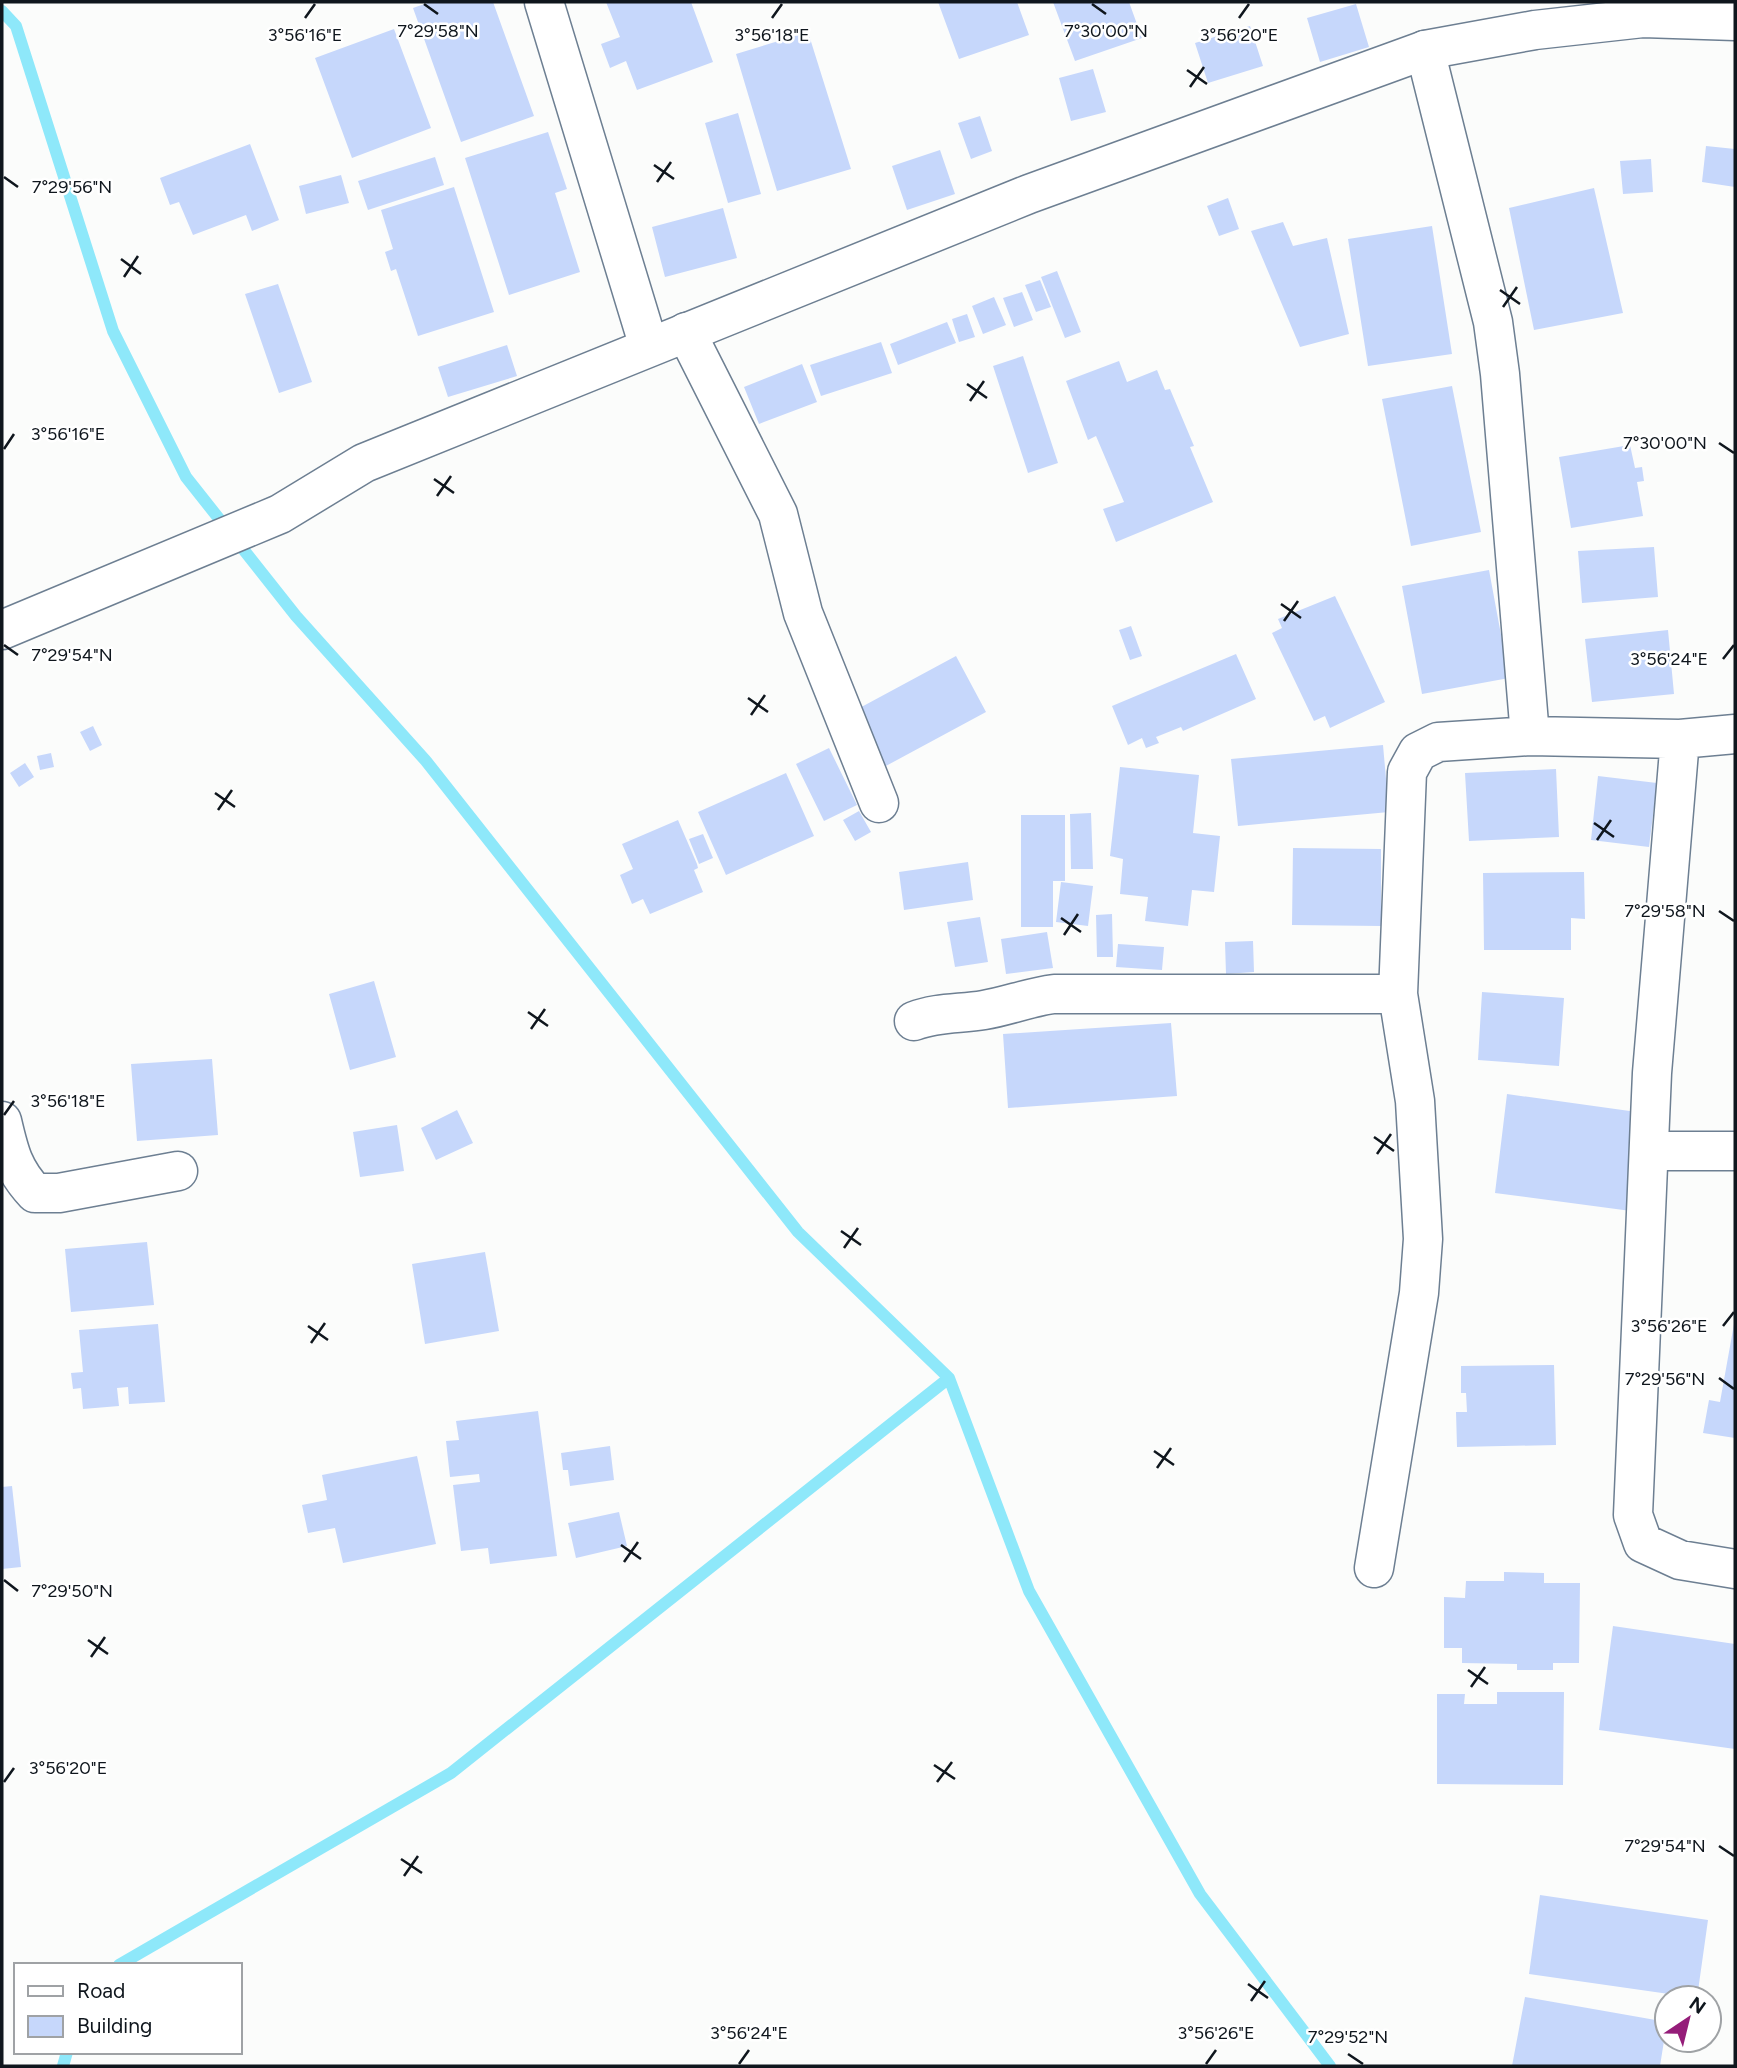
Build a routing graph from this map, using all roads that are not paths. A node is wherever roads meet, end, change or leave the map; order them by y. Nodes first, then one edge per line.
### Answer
1 (544, 2) edge
2 (1735, 20) edge
3 (1425, 50) junction
4 (686, 332) junction
5 (649, 347) junction
6 (2, 630) edge
7 (1735, 734) edge
8 (1530, 736) junction
9 (1680, 739) junction
10 (879, 803) dead end
11 (1398, 994) junction
12 (914, 1021) dead end
13 (2, 1121) edge
14 (1650, 1151) junction
15 (1735, 1151) edge
16 (178, 1171) dead end
17 (1374, 1568) dead end
18 (1735, 1569) edge

1 - 5 street
2 - 3 street
3 - 4 street
3 - 8 street
4 - 5 street
4 - 10 street
5 - 6 street
7 - 9 street
8 - 9 street
8 - 11 street
9 - 14 street
11 - 12 street
11 - 17 street
13 - 16 street
14 - 15 street
14 - 18 street

